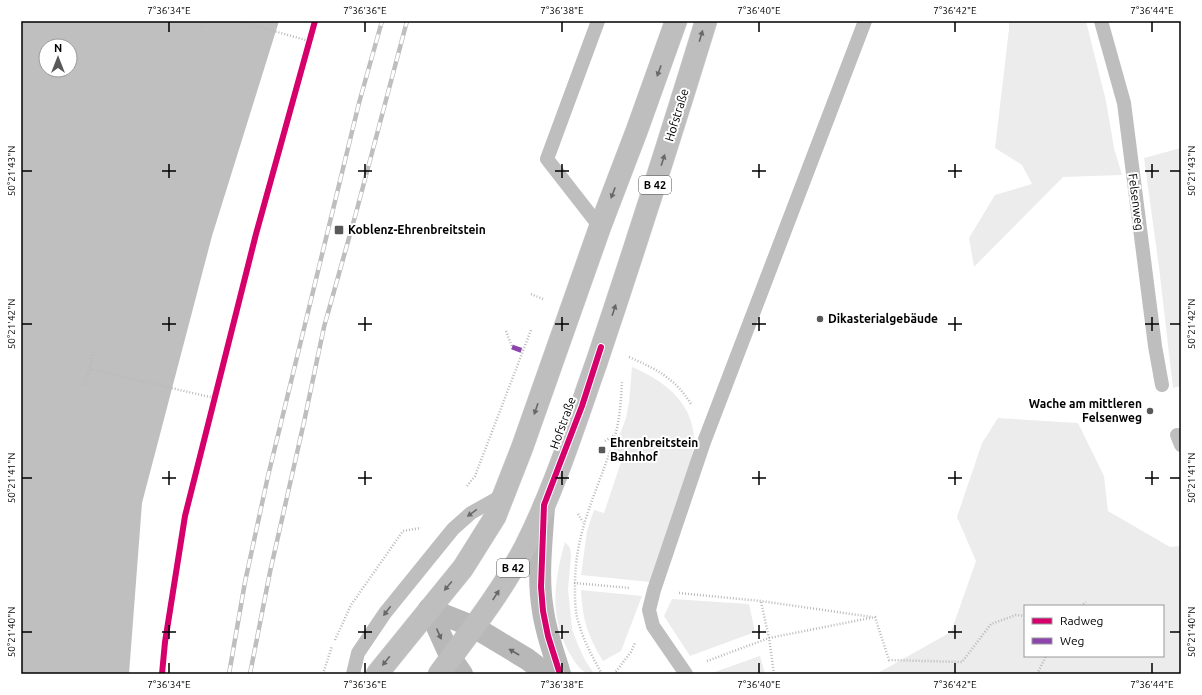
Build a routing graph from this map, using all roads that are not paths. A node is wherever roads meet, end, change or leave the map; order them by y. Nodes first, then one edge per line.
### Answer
1 (598, 21) edge
2 (676, 21) edge
3 (706, 21) edge
4 (865, 21) edge
5 (1101, 21) edge
6 (600, 227) junction
7 (1162, 384) dead end
8 (505, 494) junction
9 (544, 505) junction
10 (429, 609) junction
11 (474, 628) junction
12 (450, 669) edge
13 (684, 672) edge
14 (353, 674) edge
15 (377, 674) edge
16 (547, 674) edge
17 (560, 674) edge

1 - 6 lane
2 -> 6 main road
9 -> 3 main road, Hofstraße / B 42
4 - 13 lane
5 - 7 lane, Felsenweg
6 -> 8 main road
8 -> 10 main road
8 -> 14 lane
11 -> 9 main road, Hofstraße / B 42
9 - 17 main road
10 - 11 main road
10 -> 12 main road
10 -> 15 main road
11 - 12 main road, B 42
16 -> 11 main road

